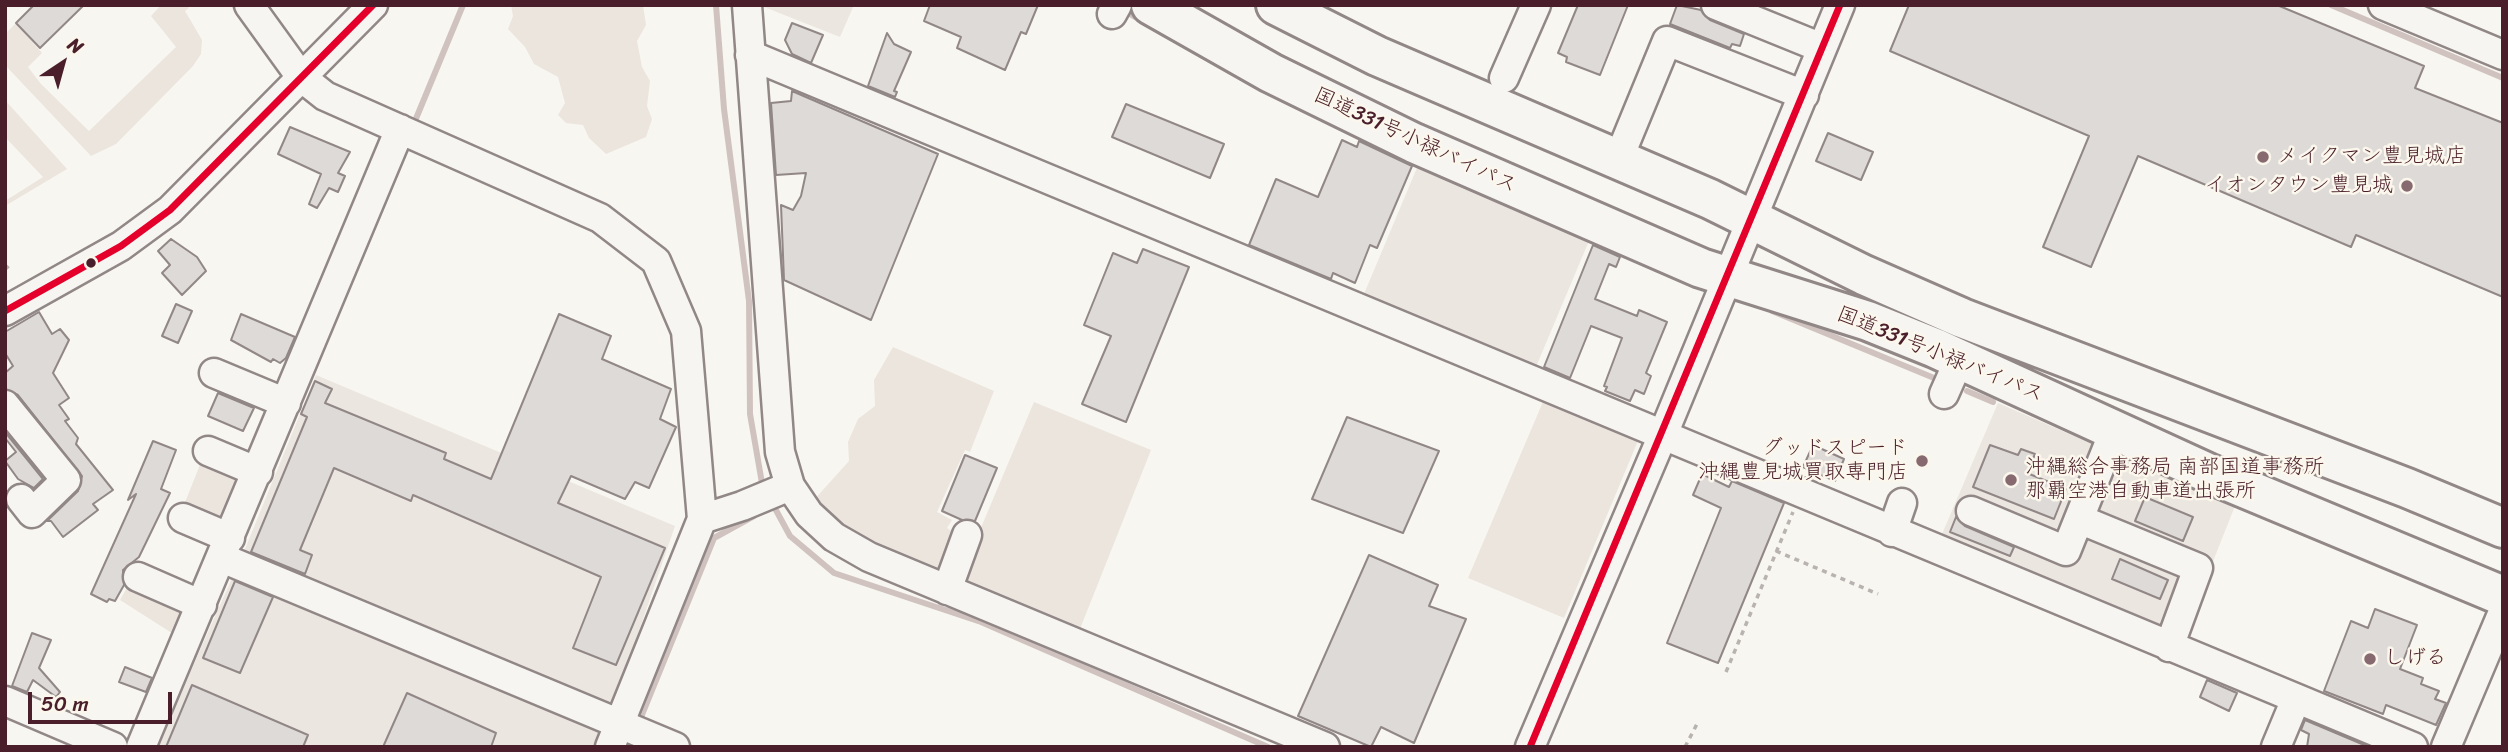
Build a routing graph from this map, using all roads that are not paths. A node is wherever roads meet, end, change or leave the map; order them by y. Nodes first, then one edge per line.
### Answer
1 (373, 5) edge
2 (747, 5) edge
3 (1151, 5) edge
4 (1276, 5) edge
5 (1536, 5) edge
6 (1716, 5) edge
7 (1840, 5) edge
8 (2383, 5) edge
9 (255, 8) edge
10 (1323, 16) edge
11 (1822, 48) junction
12 (750, 55) junction
13 (2503, 55) edge
14 (301, 77) junction
15 (1504, 78) dead end
16 (1804, 94) junction
17 (400, 129) junction
18 (1618, 160) junction
19 (1752, 220) junction
20 (1727, 278) junction
21 (5, 311) edge
22 (1960, 358) junction
23 (214, 373) dead end
24 (1944, 394) dead end
25 (286, 403) junction
26 (5, 405) edge
27 (2115, 429) junction
28 (1662, 437) junction
29 (208, 451) dead end
30 (258, 472) junction
31 (790, 486) junction
32 (21, 499) dead end
33 (1902, 503) dead end
34 (1971, 511) dead end
35 (183, 518) dead end
36 (702, 519) junction
37 (2079, 519) junction
38 (2503, 528) edge
39 (1892, 532) junction
40 (967, 535) dead end
41 (226, 548) junction
42 (138, 577) dead end
43 (947, 590) junction
44 (2503, 596) edge
45 (202, 605) junction
46 (2503, 612) edge
47 (2169, 647) junction
48 (2296, 699) junction
49 (5, 701) edge
50 (615, 735) edge
51 (113, 747) edge
52 (141, 747) edge
53 (675, 747) edge
54 (1325, 747) edge
55 (1530, 747) edge
56 (2276, 747) edge
57 (2413, 747) edge
58 (2446, 747) edge

1 - 14 street
2 - 12 street
3 - 20 highway, 国道331号小禄バイパス
4 - 10 highway, 国道331号小禄バイパス
5 - 15 street
6 - 11 street
7 - 11 street
8 - 13 street
9 - 14 street
10 - 18 highway, 国道331号小禄バイパス
11 - 16 street
12 - 28 street
12 - 31 street
14 - 17 street
14 - 21 street
16 - 18 street
16 - 19 street
17 - 25 street
17 - 36 street
18 - 19 highway, 国道331号小禄バイパス
19 - 20 street
19 - 38 highway, 国道331号小禄バイパス
20 - 22 highway, 国道331号小禄バイパス
20 - 28 street
22 - 24 street
22 - 27 highway, 国道331号小禄バイパス
23 - 25 street
25 - 30 street
26 - 32 street
27 - 37 street
27 - 44 highway, 国道331号小禄バイパス
28 - 39 street
28 - 55 street
29 - 30 street
30 - 41 street
31 - 36 street
31 - 43 street
33 - 39 street
34 - 37 street
35 - 41 street
36 - 50 street
37 - 47 street
39 - 47 street
40 - 43 street
41 - 45 street
41 - 50 street
42 - 45 street
43 - 54 street
45 - 52 street
46 - 58 street
47 - 48 street
48 - 56 street
48 - 57 street
49 - 51 street
50 - 53 street

